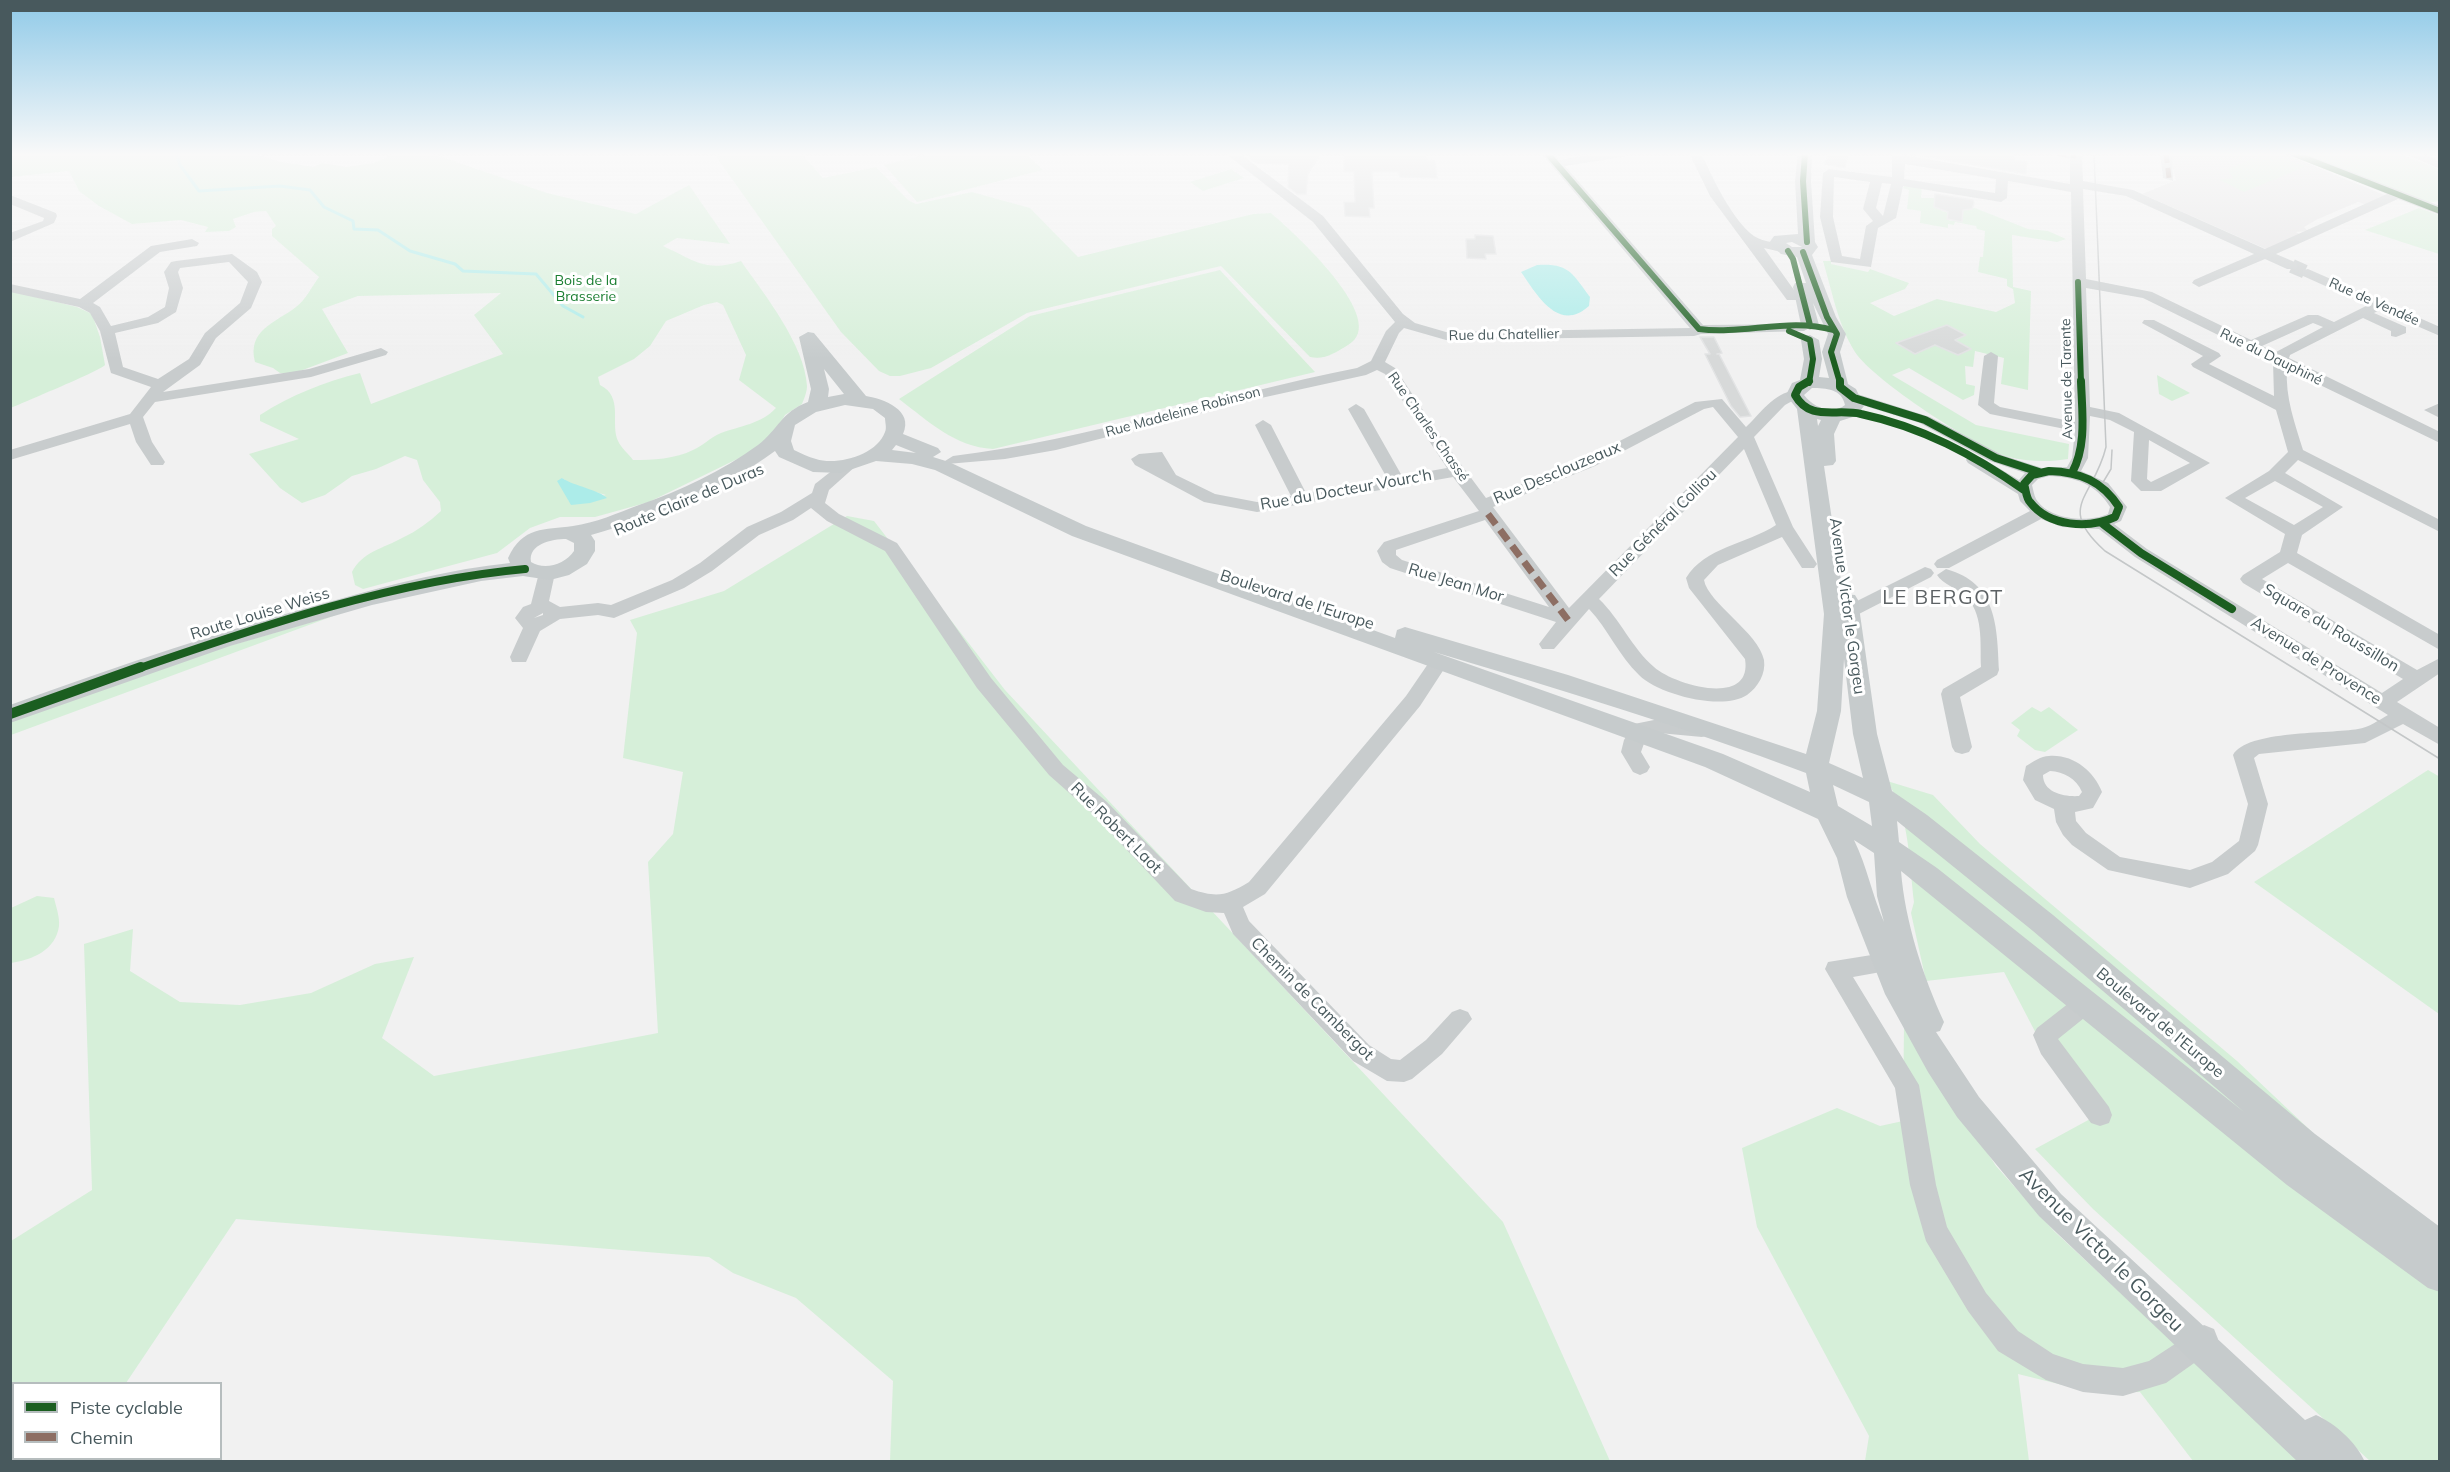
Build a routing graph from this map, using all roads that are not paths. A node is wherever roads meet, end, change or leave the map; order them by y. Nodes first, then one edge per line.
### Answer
1 (49, 222) edge
2 (1320, 222) edge
3 (1607, 222) edge
4 (1736, 222) edge
5 (1793, 222) edge
6 (1795, 222) edge
7 (1827, 222) edge
8 (1882, 222) edge
9 (2077, 222) edge
10 (2193, 222) edge
11 (2337, 222) edge
12 (2373, 222) edge
13 (1742, 229) junction
14 (10, 238) edge
15 (1752, 241) junction
16 (192, 243) dead end
17 (1791, 245) junction
18 (2266, 254) junction
19 (2308, 273) tunnel mouth
20 (2078, 282) junction
21 (2199, 283) dead end
22 (10, 288) edge
23 (1792, 297) dead end
24 (83, 304) junction
25 (2379, 305) junction
26 (2357, 316) junction
27 (1403, 322) junction
28 (2149, 323) dead end
29 (2334, 327) junction
30 (1699, 329) junction
31 (107, 331) junction
32 (1807, 332) junction
33 (2439, 332) edge
34 (2393, 334) dead end
35 (1832, 336) junction
36 (2249, 346) junction
37 (381, 352) dead end
38 (1991, 356) dead end
39 (2279, 361) junction
40 (1377, 364) junction
41 (160, 386) junction
42 (1803, 397) junction
43 (150, 398) junction
44 (858, 399) junction
45 (1844, 403) junction
46 (817, 404) junction
47 (2439, 406) edge
48 (2283, 407) junction
49 (1356, 409) dead end
50 (2082, 410) junction
51 (2439, 414) edge
52 (135, 417) junction
53 (1263, 425) dead end
54 (2083, 428) junction
55 (2142, 430) dead end
56 (894, 437) junction
57 (780, 438) junction
58 (1747, 438) junction
59 (2439, 438) edge
60 (2296, 453) junction
61 (10, 455) edge
62 (876, 455) junction
63 (157, 462) dead end
64 (803, 462) junction
65 (981, 464) junction
66 (849, 465) junction
67 (1457, 471) junction
68 (2040, 472) junction
69 (2079, 472) junction
70 (2275, 474) junction
71 (1169, 477) dead end
72 (1397, 481) junction
73 (2024, 490) junction
74 (819, 492) junction
75 (1301, 499) junction
76 (1486, 510) junction
77 (2042, 512) junction
78 (2103, 524) junction
79 (2439, 527) edge
80 (1778, 532) junction
81 (2294, 532) junction
82 (579, 539) junction
83 (2288, 555) junction
84 (1808, 564) dead end
85 (530, 565) junction
86 (1944, 570) junction
87 (1589, 599) junction
88 (546, 610) junction
89 (1849, 612) junction
90 (1568, 620) junction
91 (1548, 644) dead end
92 (2439, 644) edge
93 (519, 657) dead end
94 (1439, 663) junction
95 (2439, 664) edge
96 (2417, 679) junction
97 (10, 705) edge
98 (2393, 713) junction
99 (10, 714) edge
100 (1713, 731) junction
101 (1637, 734) junction
102 (2439, 738) edge
103 (1962, 747) dead end
104 (1640, 767) dead end
105 (1817, 767) junction
106 (1881, 797) junction
107 (2064, 804) dead end
108 (1827, 812) junction
109 (1888, 847) junction
110 (1231, 904) junction
111 (1884, 963) junction
112 (2086, 1003) junction
113 (1460, 1019) dead end
114 (2100, 1115) dead end
115 (2439, 1247) edge
116 (2439, 1276) edge
117 (2203, 1340) junction
118 (2324, 1461) edge
119 (2347, 1461) edge

1 - 14 street
2 - 27 street
3 - 30 street
4 - 13 street
5 - 17 main road, Avenue Victor le Gorgeu
6 - 17 main road, Avenue Victor le Gorgeu
7 - 8 street
9 - 20 street, Avenue de Tarente
10 - 18 street
11 - 18 street
12 - 18 street
13 - 15 street
13 - 17 street
15 - 17 street
15 - 23 street
16 - 24 street
17 - 32 main road, Avenue Victor le Gorgeu
17 - 35 main road, Avenue Victor le Gorgeu
18 - 21 street
19 - 25 street, Rue de Vendée
20 - 36 street, Rue du Dauphiné
20 - 50 street, Avenue de Tarente
22 - 24 street
24 - 31 street
25 - 26 street
25 - 33 street, Rue de Vendée
26 - 29 street
26 - 34 street
27 - 30 street, Rue du Chatellier
27 - 40 street, Rue Charles Chassé
28 - 48 street
29 - 36 street
29 - 39 street
30 - 32 street, Rue du Chatellier
31 - 41 street
31 - 41 street
32 - 35 main road
32 - 42 main road, Avenue Victor le Gorgeu
35 - 45 main road, Avenue Victor le Gorgeu
36 - 39 street, Rue du Dauphiné
37 - 43 street
38 - 54 street
39 - 48 street
39 - 59 street, Rue du Dauphiné
40 - 65 street, Rue Madeleine Robinson
40 - 67 street, Rue Charles Chassé
41 - 43 street
42 - 45 main road
42 - 45 main road
42 - 58 street, Rue Général Colliou
42 - 105 main road, Avenue Victor le Gorgeu
43 - 52 street
44 - 46 main road
44 - 46 main road
44 - 56 main road
45 - 68 street
45 - 73 street
45 - 89 main road, Avenue Victor le Gorgeu
46 - 57 main road, Route Claire de Duras
47 - 51 street
48 - 60 street
49 - 72 street
50 - 54 street, Avenue de Tarente
50 - 55 street
52 - 61 street
52 - 63 street
53 - 75 street
54 - 69 street, Avenue de Tarente
56 - 62 main road
56 - 65 main road, Boulevard de l'Europe
57 - 64 main road
57 - 82 main road, Route Claire de Duras
58 - 76 street, Rue Desclouzeaux
58 - 80 street
58 - 87 street, Rue Général Colliou
60 - 70 street
60 - 79 street
62 - 66 main road
62 - 94 main road, Boulevard de l'Europe
64 - 66 main road, Route Claire de Duras
64 - 74 street, Rue Robert Laot
64 - 82 main road, Route Claire de Duras
65 - 100 main road, Boulevard de l'Europe
66 - 74 street
67 - 72 street, Rue du Docteur Vourc'h
67 - 76 street, Rue Charles Chassé
68 - 69 street
68 - 73 street
69 - 78 street
70 - 81 street
70 - 81 street
71 - 75 street, Rue du Docteur Vourc'h
72 - 75 street, Rue du Docteur Vourc'h
73 - 77 street
74 - 88 street
74 - 110 street, Rue Robert Laot
76 - 90 street, Rue Desclouzeaux
76 - 90 street, Rue Jean Mor
77 - 78 street
77 - 86 street
78 - 98 street, Avenue de Provence
80 - 84 street
80 - 87 street
81 - 83 street
82 - 85 main road
82 - 85 main road
83 - 92 street
83 - 96 street, Square du Roussillon
85 - 88 street
85 - 97 main road, Route Louise Weiss
85 - 99 main road, Route Louise Weiss
86 - 89 street
86 - 103 street
87 - 90 street, Rue Général Colliou
88 - 93 street
89 - 106 main road, Avenue Victor le Gorgeu
90 - 91 street, Rue Général Colliou
94 - 101 main road, Boulevard de l'Europe
94 - 110 street
95 - 96 street, Square du Roussillon
96 - 98 street, Square du Roussillon
98 - 102 street, Avenue de Provence
98 - 107 street, Square du Roussillon
100 - 101 street, Boulevard de l'Europe
100 - 105 main road, Boulevard de l'Europe
101 - 104 street
101 - 108 main road, Boulevard de l'Europe
105 - 106 main road, Boulevard de l'Europe
105 - 108 main road, Avenue Victor le Gorgeu
106 - 109 main road, Avenue Victor le Gorgeu
106 - 115 main road, Boulevard de l'Europe
108 - 109 main road, Boulevard de l'Europe
108 - 111 main road, Avenue Victor le Gorgeu
109 - 112 main road, Boulevard de l'Europe
109 - 117 main road, Avenue Victor le Gorgeu
110 - 113 street, Chemin de Cambergot
111 - 117 main road, Avenue Victor le Gorgeu
111 - 117 street
112 - 114 street
112 - 116 main road, Boulevard de l'Europe
117 - 118 main road, Avenue Victor le Gorgeu
117 - 119 main road, Avenue Victor le Gorgeu

